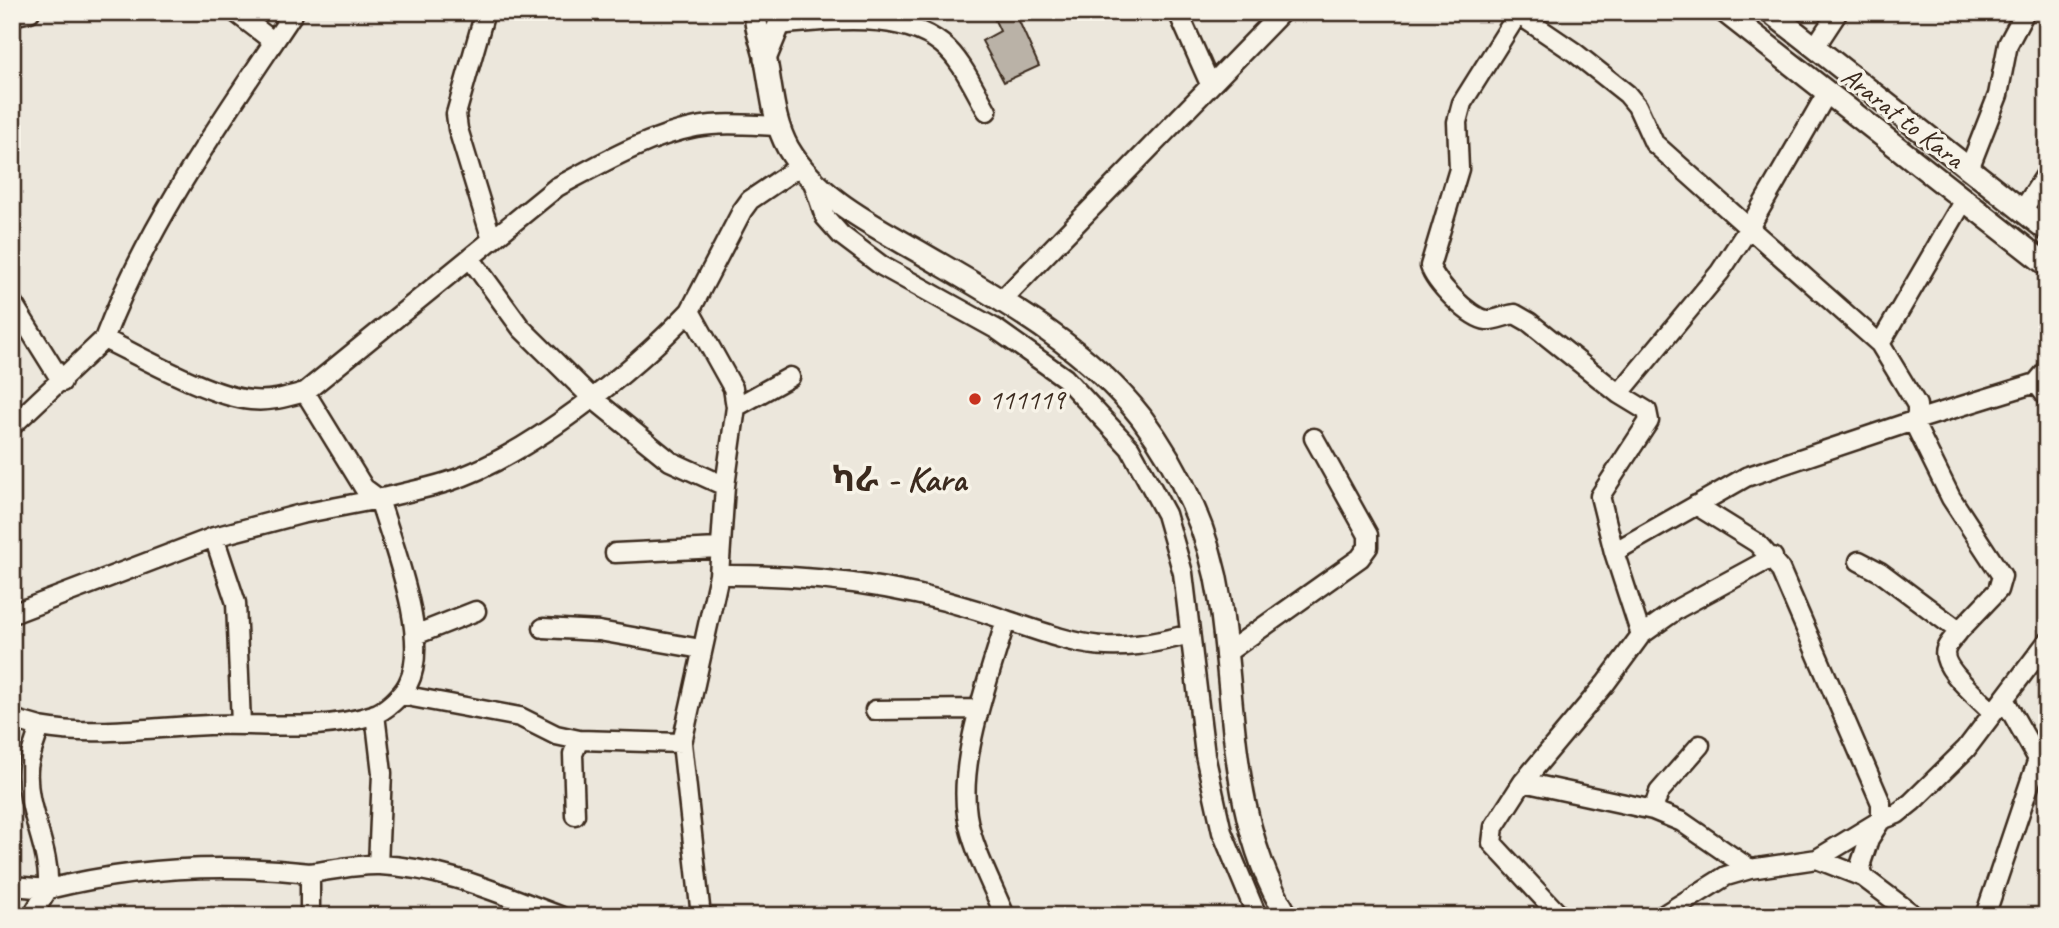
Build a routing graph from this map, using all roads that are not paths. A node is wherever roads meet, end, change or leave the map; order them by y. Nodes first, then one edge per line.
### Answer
1 (30, 12) edge
2 (235, 12) edge
3 (294, 12) edge
4 (485, 12) edge
5 (1178, 12) edge
6 (1282, 12) edge
7 (1725, 12) edge
8 (1770, 12) edge
9 (1838, 12) edge
10 (2025, 12) edge
11 (1517, 13) edge
12 (755, 15) edge
13 (12, 16) edge
14 (779, 18) edge
15 (274, 42) junction
16 (1815, 47) junction
17 (765, 59) junction
18 (1210, 84) junction
19 (1827, 93) junction
20 (987, 111) dead end
21 (778, 126) junction
22 (1969, 169) junction
23 (806, 172) junction
24 (2047, 173) edge
25 (1964, 200) junction
26 (2022, 211) junction
27 (1749, 228) junction
28 (2047, 230) edge
29 (492, 240) junction
30 (470, 258) junction
31 (2047, 265) edge
32 (1001, 301) junction
33 (12, 302) edge
34 (690, 311) junction
35 (104, 339) junction
36 (1880, 344) junction
37 (790, 377) dead end
38 (62, 383) junction
39 (2043, 383) edge
40 (305, 393) junction
41 (1619, 394) junction
42 (591, 397) junction
43 (736, 407) junction
44 (1913, 421) junction
45 (12, 426) edge
46 (1314, 438) dead end
47 (725, 486) junction
48 (379, 499) junction
49 (1696, 505) junction
50 (214, 537) junction
51 (719, 548) junction
52 (1614, 552) junction
53 (615, 553) dead end
54 (1773, 557) junction
55 (1859, 561) dead end
56 (719, 575) junction
57 (477, 611) dead end
58 (12, 614) edge
59 (1006, 620) junction
60 (543, 628) dead end
61 (1959, 631) junction
62 (1190, 634) junction
63 (415, 635) junction
64 (1641, 635) junction
65 (2047, 642) edge
66 (701, 649) junction
67 (1225, 654) junction
68 (401, 695) junction
69 (1998, 705) junction
70 (978, 709) junction
71 (875, 710) dead end
72 (375, 714) junction
73 (12, 719) edge
74 (241, 724) junction
75 (40, 727) junction
76 (579, 740) junction
77 (682, 743) junction
78 (1700, 745) dead end
79 (2042, 756) edge
80 (1523, 782) junction
81 (1653, 810) junction
82 (575, 815) dead end
83 (1881, 820) junction
84 (1817, 859) junction
85 (378, 865) junction
86 (1750, 869) junction
87 (310, 873) junction
88 (1863, 877) junction
89 (12, 886) edge
90 (48, 889) junction
91 (32, 916) edge
92 (310, 916) edge
93 (560, 916) edge
94 (701, 916) edge
95 (1005, 916) edge
96 (1257, 916) edge
97 (1287, 916) edge
98 (1560, 916) edge
99 (1662, 916) edge
100 (1915, 916) edge
101 (1985, 916) edge

1 - 13 street
2 - 15 street
3 - 15 street
4 - 29 street
5 - 18 street
6 - 18 street
7 - 19 main road, Ararat to Kara
8 - 16 main road, Ararat to Kara
9 - 16 street
10 - 22 street
11 - 27 street
11 - 41 street
12 - 17 main road
14 - 17 main road
14 - 20 street
15 - 35 street
16 - 22 main road, Ararat to Kara
17 - 21 main road
18 - 32 street
19 - 25 main road, Ararat to Kara
19 - 27 street
21 - 23 main road
21 - 29 street
22 - 26 main road, Ararat to Kara
23 - 32 main road
23 - 34 street
23 - 62 street
24 - 26 street
25 - 31 main road, Ararat to Kara
25 - 36 street
26 - 28 main road, Ararat to Kara
27 - 36 street
27 - 41 street
29 - 30 street
30 - 40 street
30 - 42 street
32 - 67 main road
33 - 38 street
34 - 42 street
34 - 43 street
35 - 38 street
35 - 40 street
36 - 44 street
37 - 43 street
38 - 45 street
39 - 44 street
40 - 48 street
41 - 52 street
42 - 47 street
42 - 48 street
43 - 47 street
44 - 49 street
44 - 61 street
46 - 67 street
47 - 51 street
48 - 50 street
48 - 63 street
49 - 52 street
49 - 54 street
50 - 58 street
50 - 74 street
51 - 53 street
51 - 56 street
52 - 64 street
54 - 64 street
54 - 83 street
55 - 61 street
56 - 59 street
56 - 66 street
57 - 63 street
59 - 62 street
59 - 70 street
60 - 66 street
61 - 69 street
62 - 96 street
63 - 68 street
64 - 80 street
65 - 69 street
66 - 77 street
67 - 97 main road
68 - 72 street
68 - 76 street
69 - 79 street
69 - 83 street
70 - 71 street
70 - 95 street
72 - 74 street
72 - 85 street
73 - 75 street
74 - 75 street
75 - 90 street
76 - 77 street
76 - 82 street
77 - 94 street
78 - 81 street
79 - 101 street
80 - 81 street
80 - 98 street
81 - 86 street
83 - 84 street
83 - 88 street
84 - 86 street
84 - 88 street
85 - 87 street
85 - 93 street
86 - 99 street
87 - 90 street
87 - 92 street
88 - 100 street
89 - 90 street
90 - 91 street

